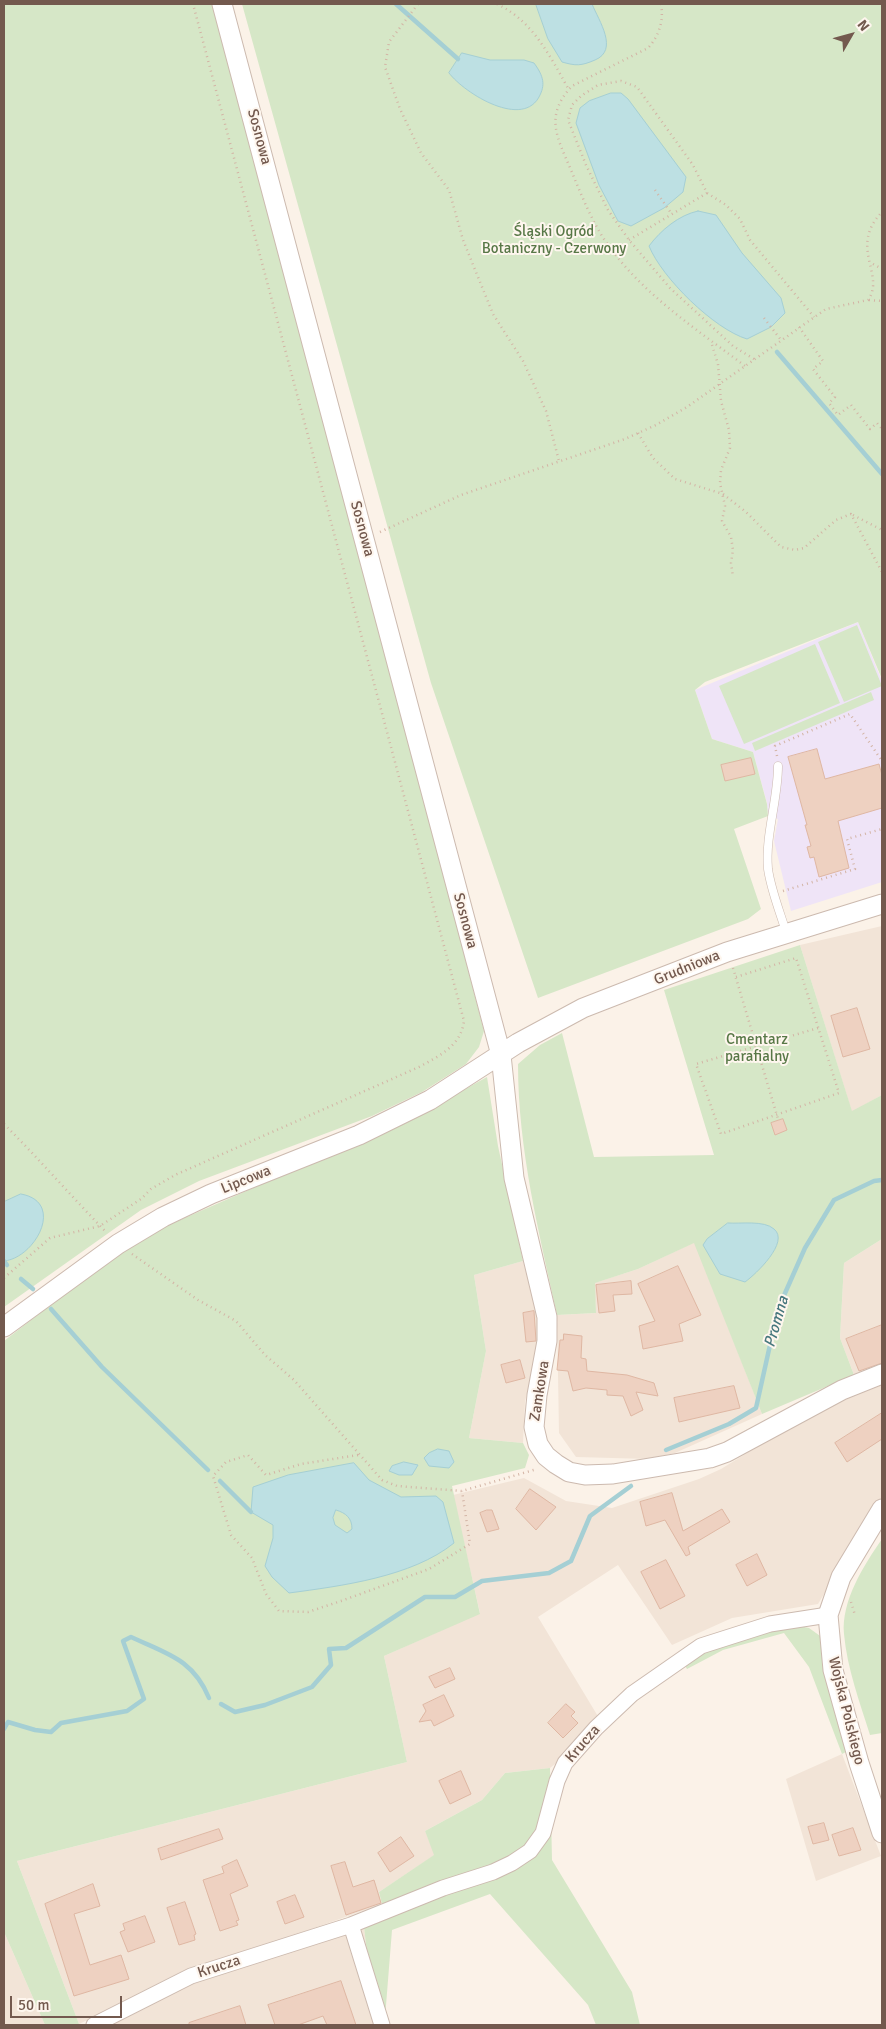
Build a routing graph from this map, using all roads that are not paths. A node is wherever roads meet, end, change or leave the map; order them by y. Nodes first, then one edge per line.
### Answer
1 (222, 4) edge
2 (778, 766) road end
3 (882, 904) edge
4 (786, 932) junction
5 (501, 1055) junction
6 (4, 1326) edge
7 (882, 1374) edge
8 (882, 1509) edge
9 (828, 1615) junction
10 (882, 1833) edge
11 (351, 1924) junction
12 (94, 2025) edge
13 (382, 2025) edge

1 - 5 street, Sosnowa
2 - 4 lane
3 - 4 street, Grudniowa
4 - 5 street, Grudniowa
5 - 6 street, Lipcowa
5 - 7 street, Zamkowa
8 - 9 street, Wojska Polskiego
9 - 10 street, Wojska Polskiego
9 - 11 street, Krucza
11 - 12 street, Krucza
11 - 13 street

